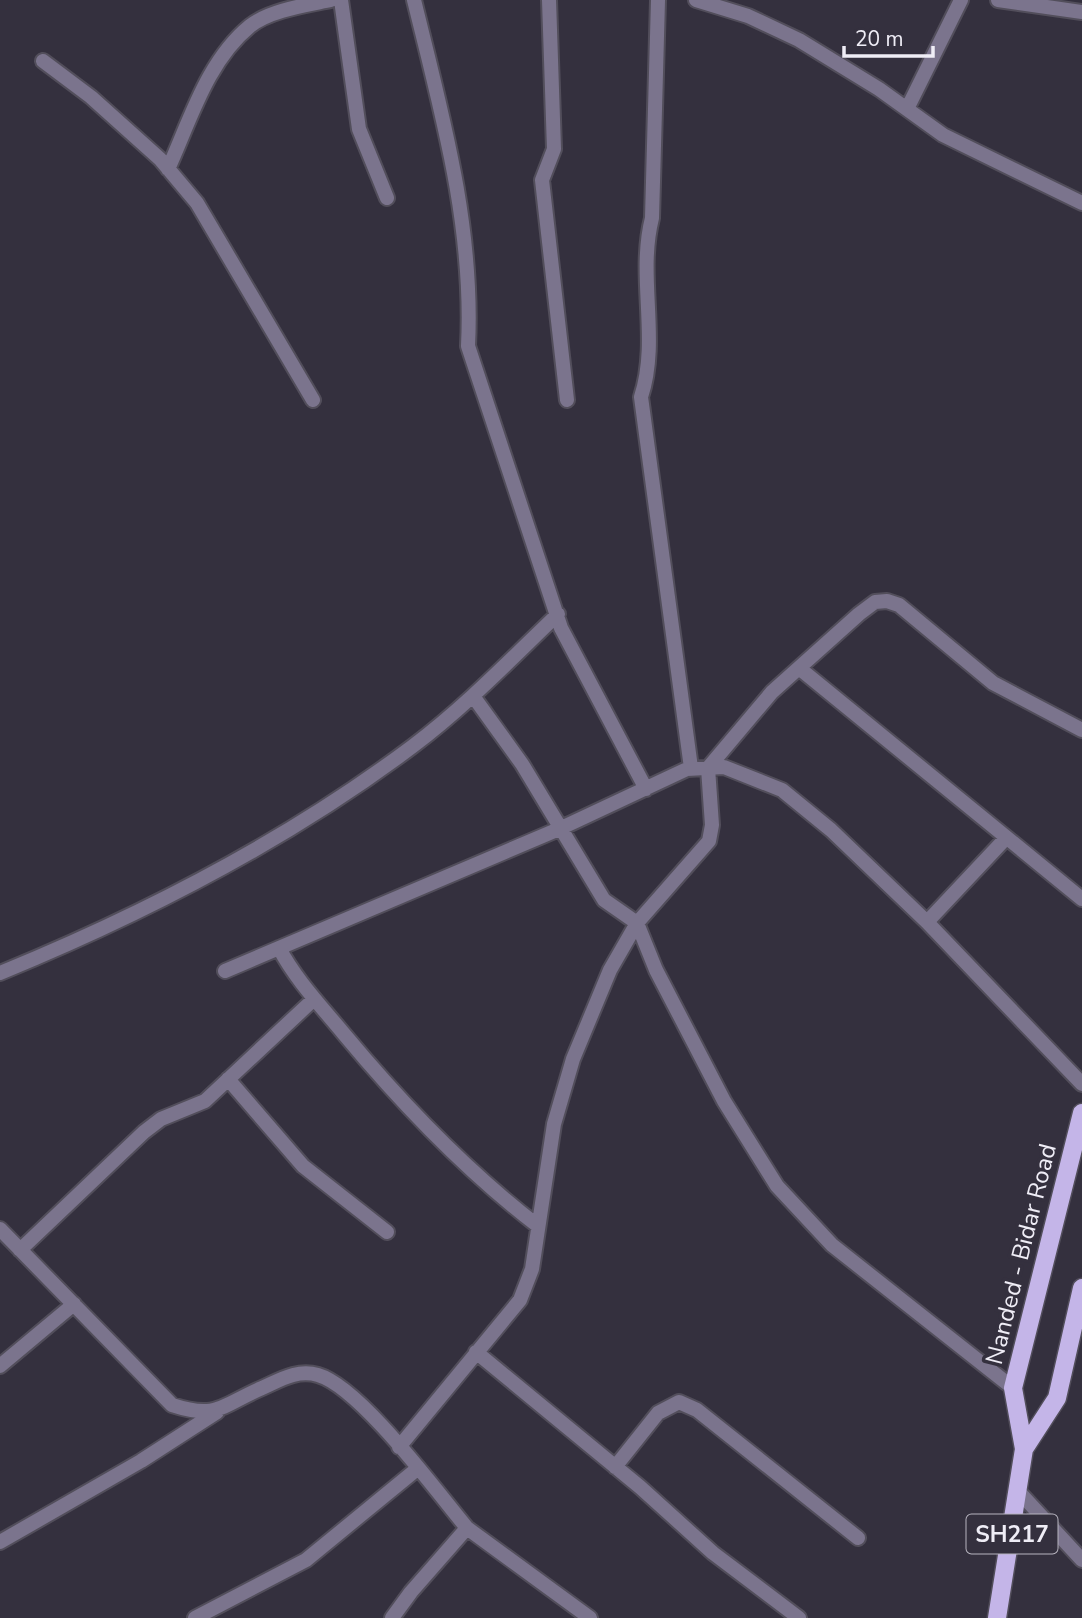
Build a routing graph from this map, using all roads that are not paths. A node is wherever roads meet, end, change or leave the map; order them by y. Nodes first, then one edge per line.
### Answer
1 (331, 0) edge
2 (341, 0) edge
3 (414, 0) edge
4 (549, 0) edge
5 (658, 0) edge
6 (696, 0) edge
7 (961, 0) edge
8 (998, 0) edge
9 (1082, 12) edge
10 (43, 61) dead end
11 (907, 109) junction
12 (168, 169) junction
13 (387, 198) dead end
14 (1082, 203) edge
15 (313, 400) dead end
16 (567, 400) dead end
17 (558, 614) junction
18 (799, 668) junction
19 (473, 695) junction
20 (1082, 730) edge
21 (691, 768) junction
22 (708, 768) junction
23 (646, 789) junction
24 (559, 829) junction
25 (1006, 838) junction
26 (1082, 899) edge
27 (637, 922) junction
28 (927, 922) junction
29 (279, 948) junction
30 (225, 971) dead end
31 (0, 973) edge
32 (314, 999) junction
33 (228, 1079) junction
34 (1082, 1084) edge
35 (1082, 1113) edge
36 (538, 1226) junction
37 (0, 1229) edge
38 (387, 1232) dead end
39 (20, 1250) junction
40 (1082, 1288) edge
41 (74, 1304) junction
42 (476, 1352) junction
43 (0, 1366) edge
44 (1013, 1388) junction
45 (217, 1412) junction
46 (399, 1447) junction
47 (1024, 1449) junction
48 (615, 1467) junction
49 (418, 1469) junction
50 (1019, 1492) junction
51 (467, 1528) junction
52 (858, 1538) dead end
53 (0, 1542) edge
54 (1082, 1560) edge
55 (195, 1618) edge
56 (392, 1618) edge
57 (590, 1618) edge
58 (799, 1618) edge
59 (997, 1618) edge

1 - 12 street
2 - 13 street
3 - 17 street
4 - 16 street
5 - 21 street
6 - 11 street
7 - 11 street
8 - 9 street
10 - 12 street
11 - 14 street
12 - 15 street
17 - 19 street
17 - 23 street
18 - 20 street
18 - 22 street
18 - 25 street
19 - 24 street
19 - 31 street
21 - 22 street
21 - 23 street
22 - 27 street
22 - 28 street
23 - 24 street
24 - 27 street
24 - 29 street
25 - 26 street
25 - 28 street
27 - 36 street
27 - 44 street
28 - 34 street
29 - 30 street
29 - 32 street
32 - 33 street
32 - 36 street
33 - 38 street
33 - 39 street
35 - 44 main road, Nanded - Bidar Road / SH217
36 - 42 street
37 - 39 street
39 - 41 street
40 - 47 main road, Nanded - Bidar Road / SH217
41 - 43 street
41 - 45 street
42 - 46 street
42 - 48 street
44 - 47 main road, Nanded - Bidar Road / SH217
45 - 46 street
45 - 53 street
46 - 49 street
47 - 50 main road, Nanded - Bidar Road / SH217
48 - 52 street
48 - 58 street
49 - 51 street
49 - 55 street
50 - 54 street
50 - 59 main road, Nanded - Bidar Road / SH217
51 - 56 street
51 - 57 street

